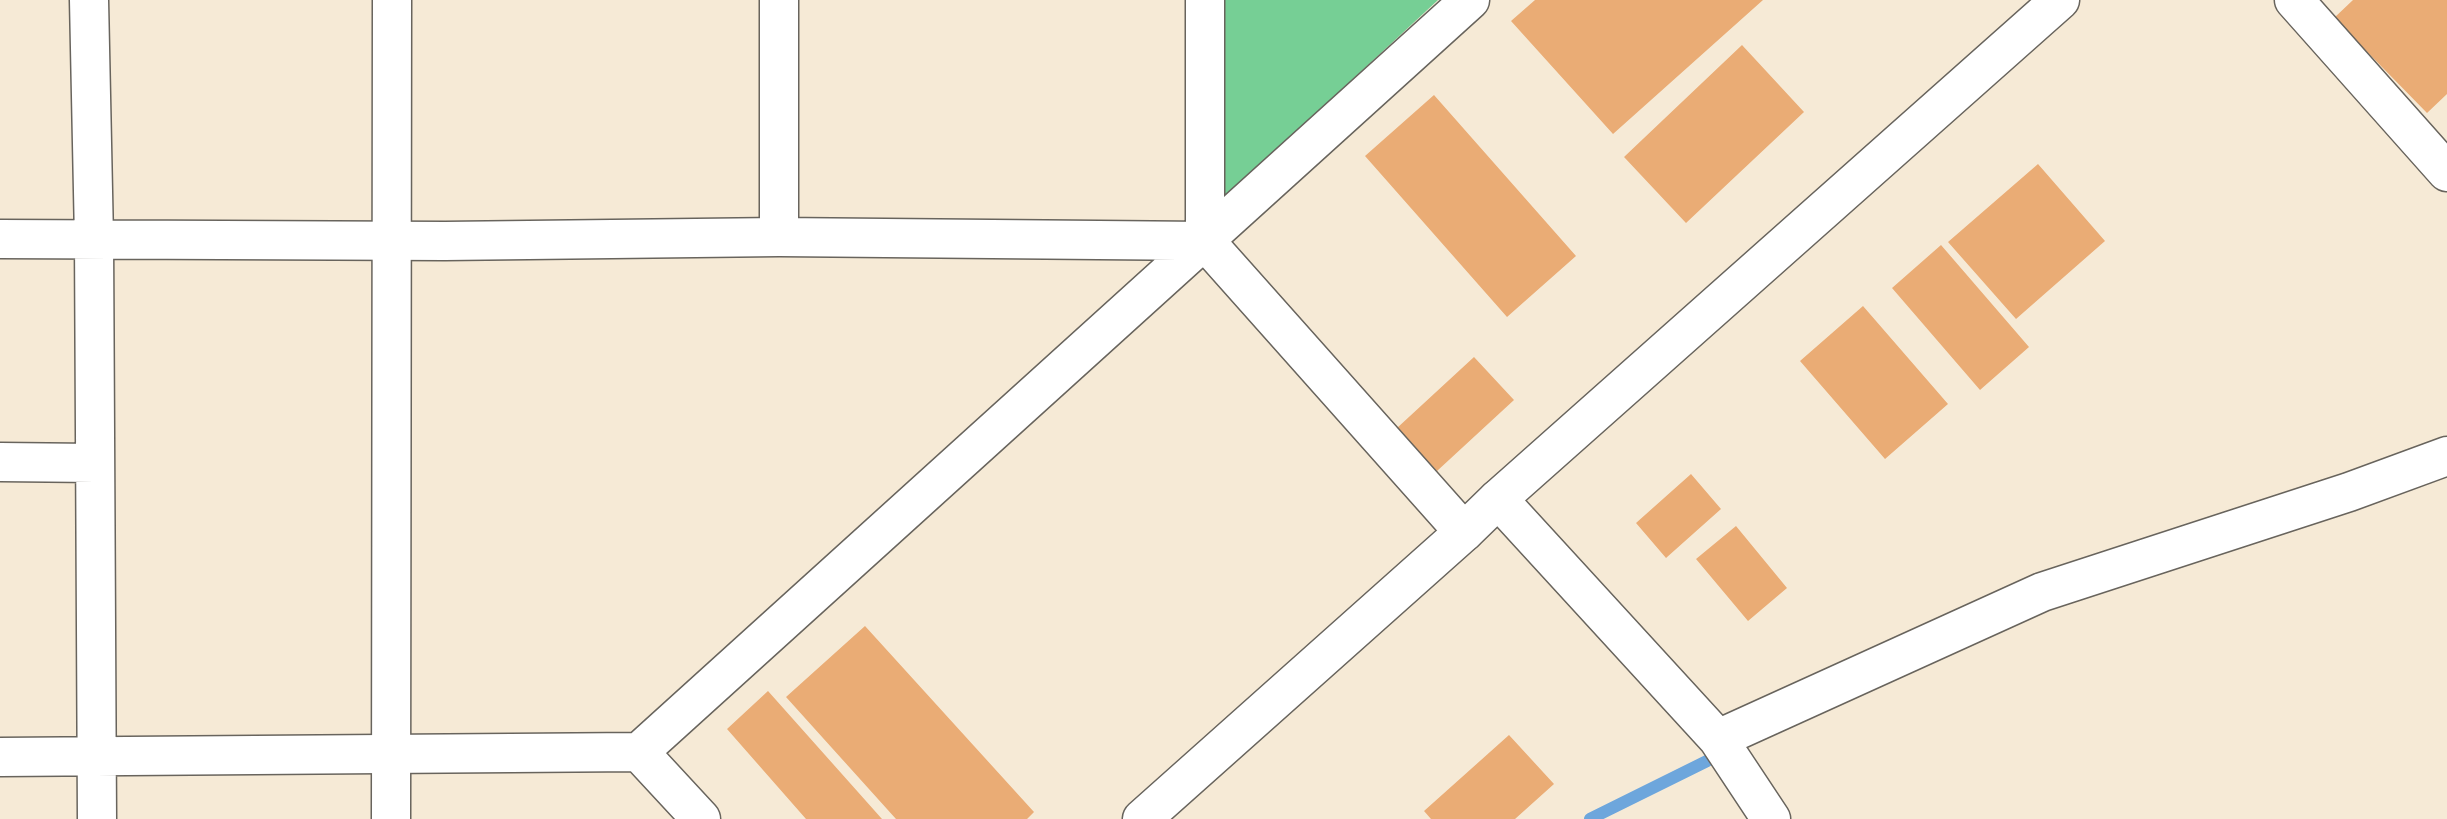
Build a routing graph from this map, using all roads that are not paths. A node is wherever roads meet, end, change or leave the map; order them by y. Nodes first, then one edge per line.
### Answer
1 (89, 0) edge
2 (392, 0) edge
3 (779, 0) edge
4 (1205, 0) edge
5 (1470, 0) edge
6 (2060, 0) edge
7 (2294, 0) edge
8 (2447, 172) edge
9 (779, 237) junction
10 (0, 239) edge
11 (94, 239) junction
12 (391, 241) junction
13 (1205, 241) junction
14 (2447, 456) edge
15 (0, 462) edge
16 (95, 463) junction
17 (1498, 499) junction
18 (1464, 532) junction
19 (1718, 739) junction
20 (639, 752) junction
21 (390, 753) junction
22 (97, 756) junction
23 (0, 757) edge
24 (97, 819) edge
25 (391, 819) edge
26 (701, 819) edge
27 (1142, 819) edge
28 (1771, 819) edge

1 - 11 street
2 - 12 street
3 - 9 street
4 - 13 street
5 - 13 street
6 - 17 street
7 - 8 street
9 - 12 street
9 - 13 street
10 - 11 street
11 - 12 street
11 - 16 street
12 - 21 street
13 - 18 street
13 - 20 street
14 - 19 street
15 - 16 street
16 - 22 street
17 - 18 street
17 - 19 street
18 - 27 street
19 - 28 street
20 - 21 street
20 - 26 street
21 - 22 street
21 - 25 street
22 - 23 street
22 - 24 street

